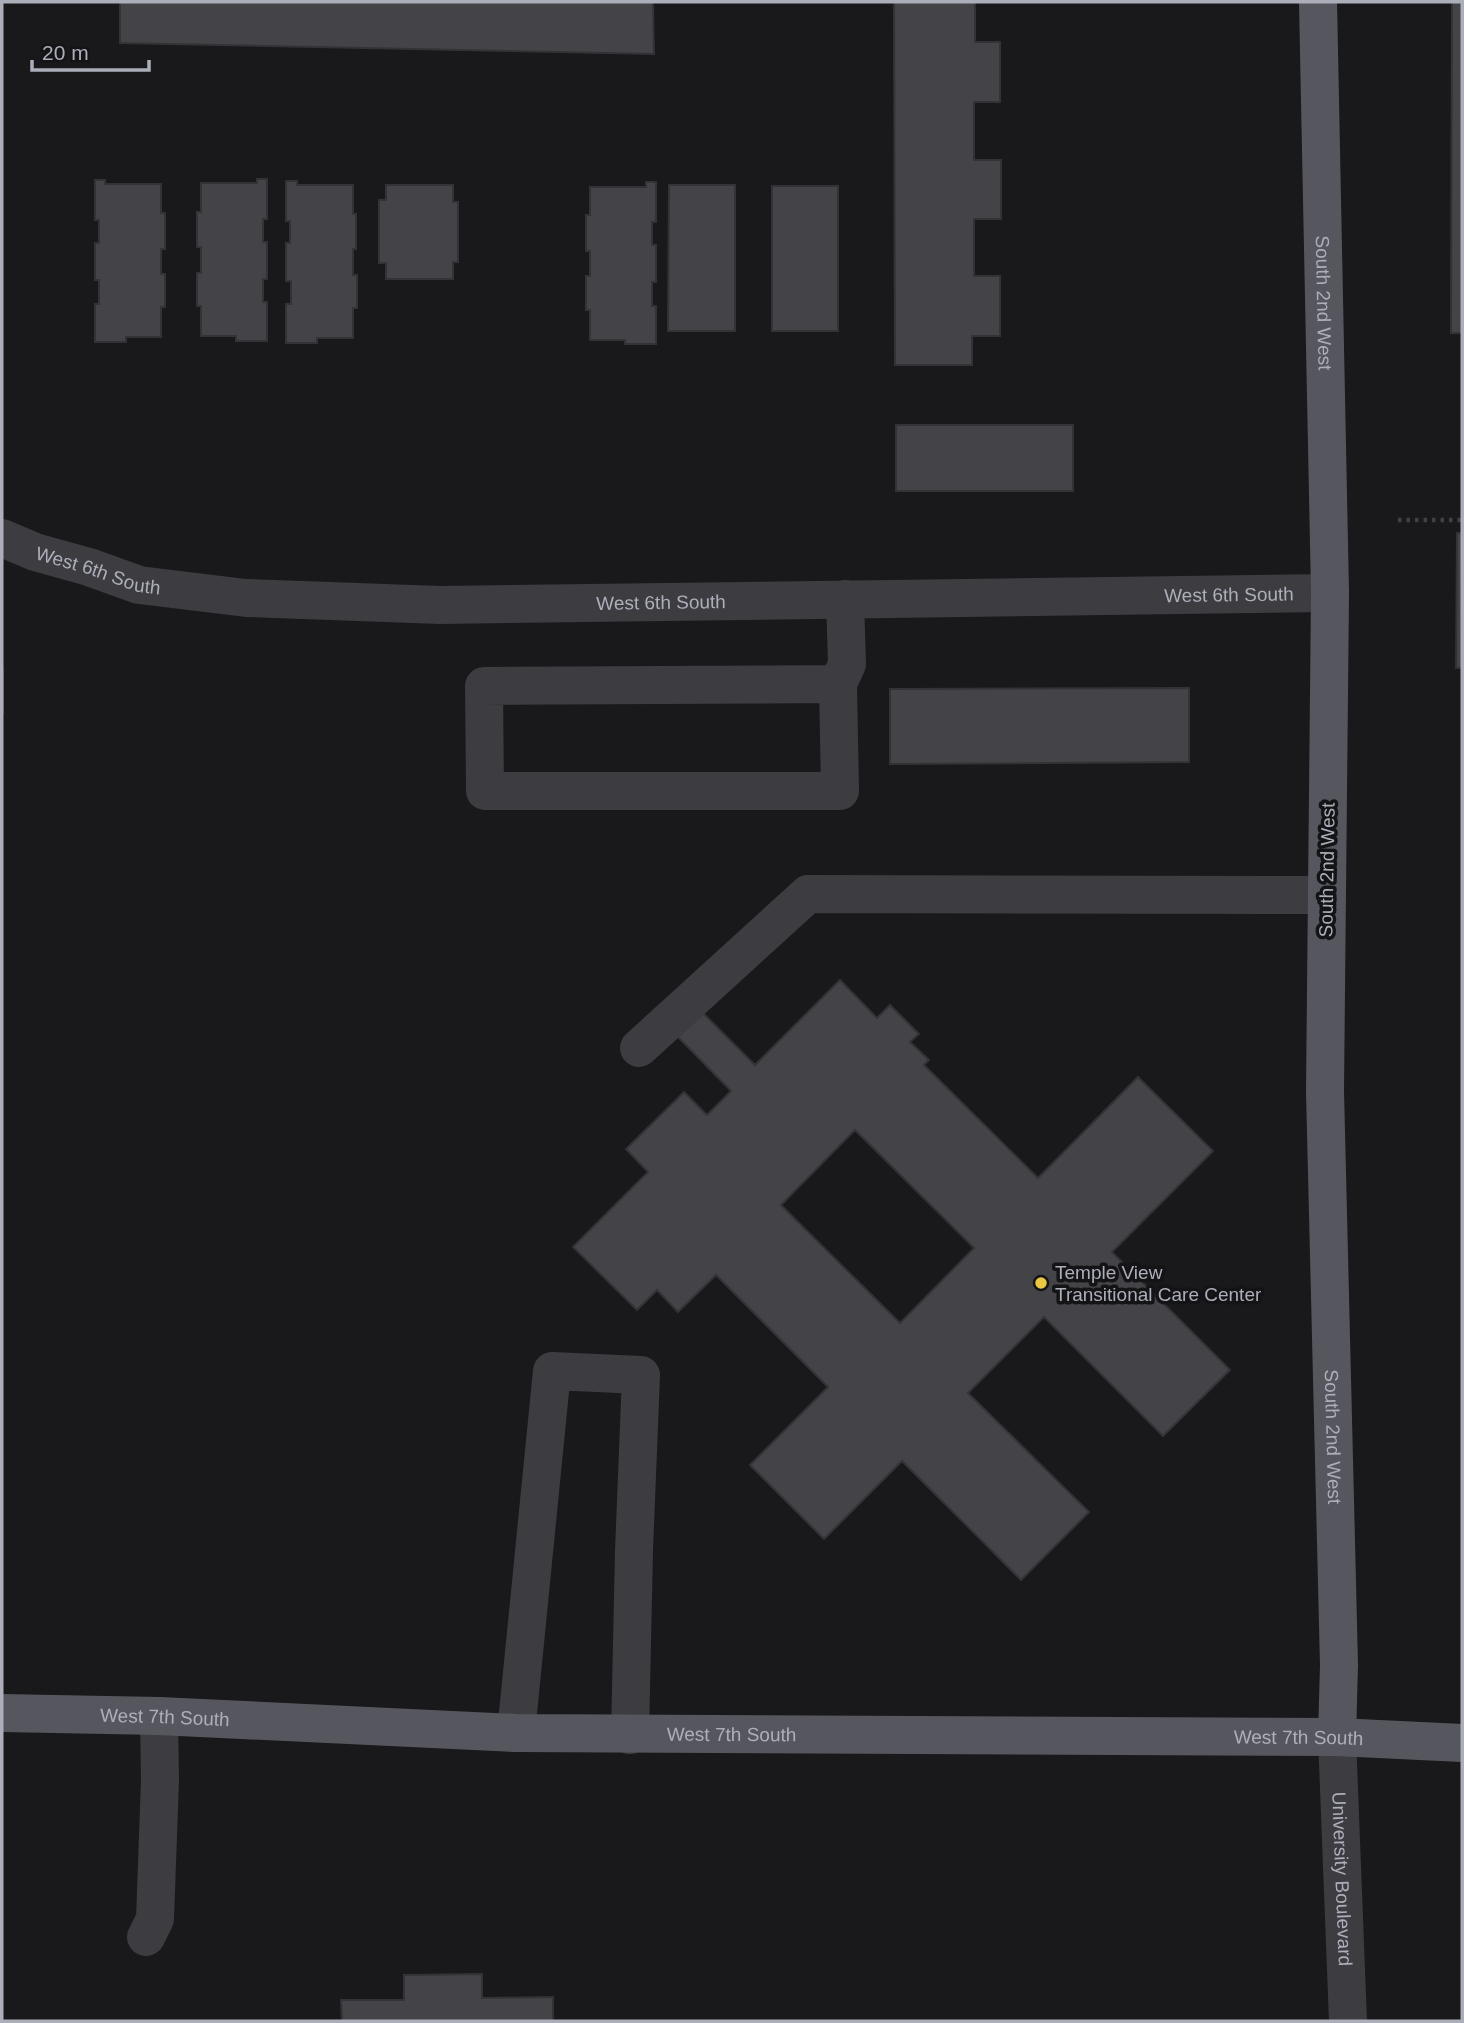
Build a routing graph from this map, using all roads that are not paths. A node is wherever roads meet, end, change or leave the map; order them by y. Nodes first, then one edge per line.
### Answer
1 (1318, 2) edge
2 (2, 538) edge
3 (1330, 593) junction
4 (845, 599) junction
5 (838, 684) junction
6 (1327, 895) junction
7 (639, 1048) dead end
8 (2, 1713) edge
9 (159, 1716) junction
10 (516, 1733) junction
11 (631, 1735) junction
12 (1337, 1737) junction
13 (1462, 1744) edge
14 (146, 1937) dead end
15 (1348, 2021) edge

1 - 3 main road, South 2nd West
2 - 4 street, West 6th South
3 - 4 street, West 6th South
3 - 6 main road, South 2nd West
4 - 5 street
5 - 5 street
6 - 7 street
6 - 12 main road, South 2nd West
8 - 9 main road, West 7th South
9 - 10 main road, West 7th South
9 - 14 street
10 - 11 main road, West 7th South
10 - 11 street
11 - 12 main road, West 7th South
12 - 13 main road, West 7th South
12 - 15 street, University Boulevard

